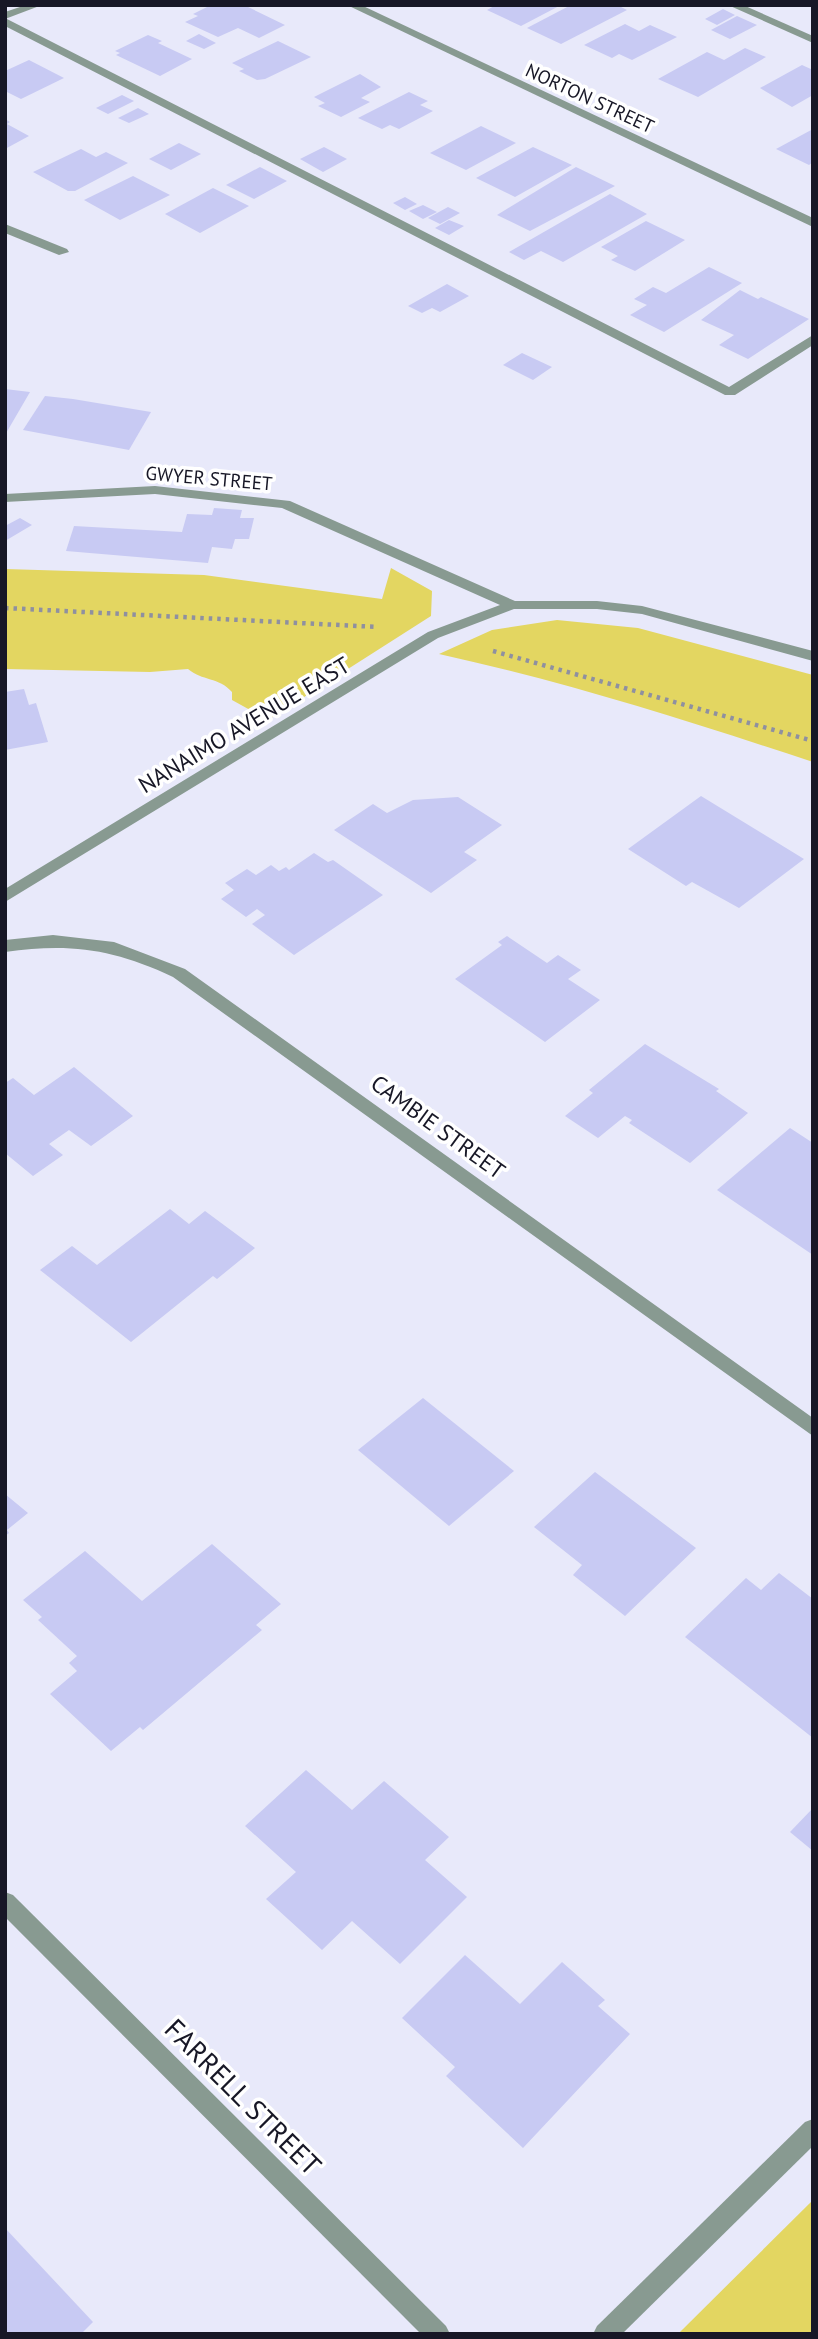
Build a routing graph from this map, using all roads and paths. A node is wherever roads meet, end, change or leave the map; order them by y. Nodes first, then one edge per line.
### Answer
1 (37, 5) edge
2 (352, 5) edge
3 (733, 5) edge
4 (5, 18) edge
5 (813, 40) edge
6 (813, 223) edge
7 (5, 228) edge
8 (64, 252) dead end
9 (813, 339) edge
10 (5, 498) edge
11 (513, 605) junction
12 (5, 608) edge
13 (386, 627) dead end
14 (481, 648) dead end
15 (813, 656) edge
16 (813, 741) edge
17 (5, 897) edge
18 (5, 947) edge
19 (813, 1428) edge
20 (5, 1902) edge
21 (813, 2130) edge
22 (438, 2334) edge
23 (606, 2334) edge

1 - 4 street
2 - 6 street, NORTON STREET
3 - 5 street
4 - 9 street
7 - 8 street
10 - 11 street, GWYER STREET
11 - 15 street
11 - 17 street, NANAIMO AVENUE EAST
12 - 13 path
14 - 16 path
18 - 19 street, CAMBIE STREET
20 - 22 street, FARRELL STREET
21 - 23 street

